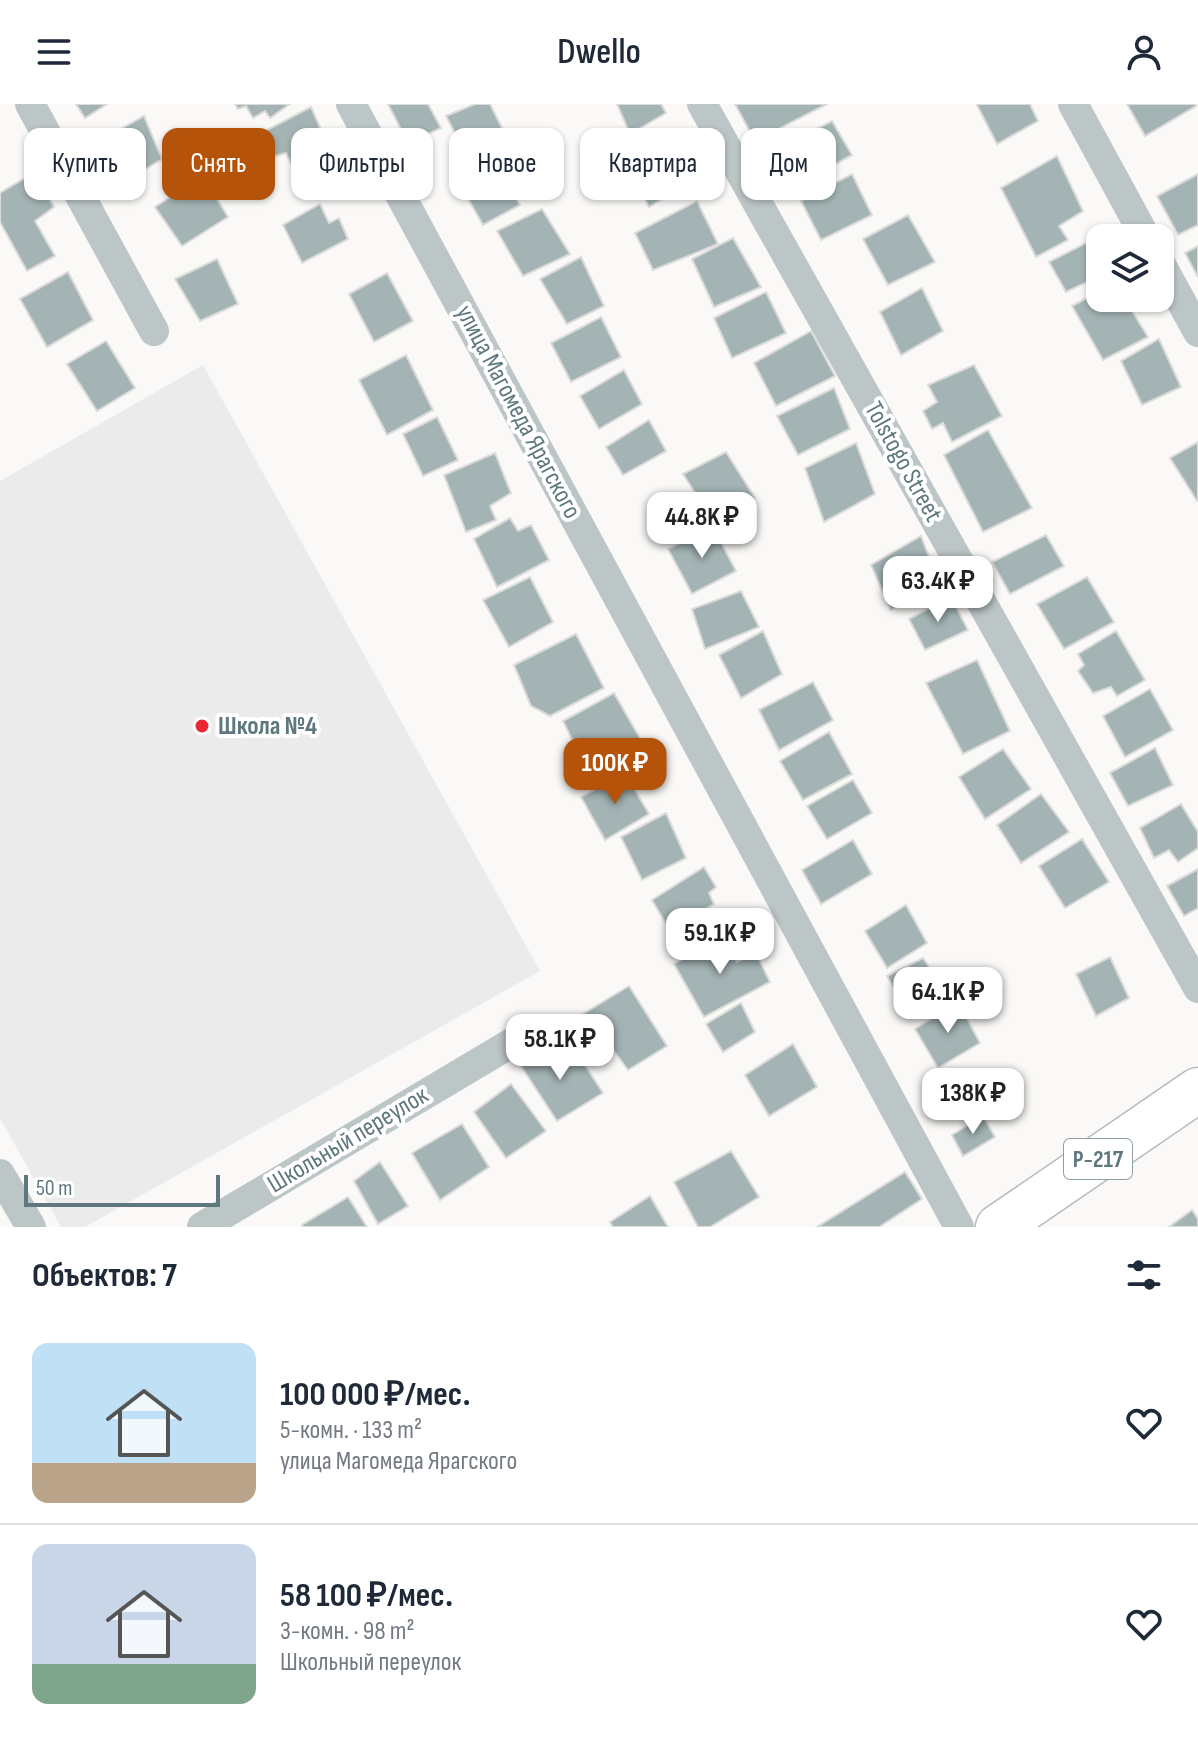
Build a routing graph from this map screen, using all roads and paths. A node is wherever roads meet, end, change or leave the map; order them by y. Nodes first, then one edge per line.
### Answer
1 (30, 104) edge
2 (351, 104) edge
3 (702, 104) edge
4 (1073, 104) edge
5 (1138, 224) edge
6 (1174, 288) edge
7 (154, 331) dead end
8 (1198, 332) edge
9 (1198, 988) edge
10 (535, 1029) dead end
11 (1198, 1090) edge
12 (0, 1174) edge
13 (31, 1227) edge
14 (202, 1227) edge
15 (959, 1227) edge
16 (998, 1227) edge

1 - 7 street
2 - 15 street, улица Магомеда Ярагского
3 - 9 street, Tolstogo Street
4 - 5 street
6 - 8 street
10 - 14 street, Школьный переулок
11 - 16 highway, Р-217
12 - 13 street

